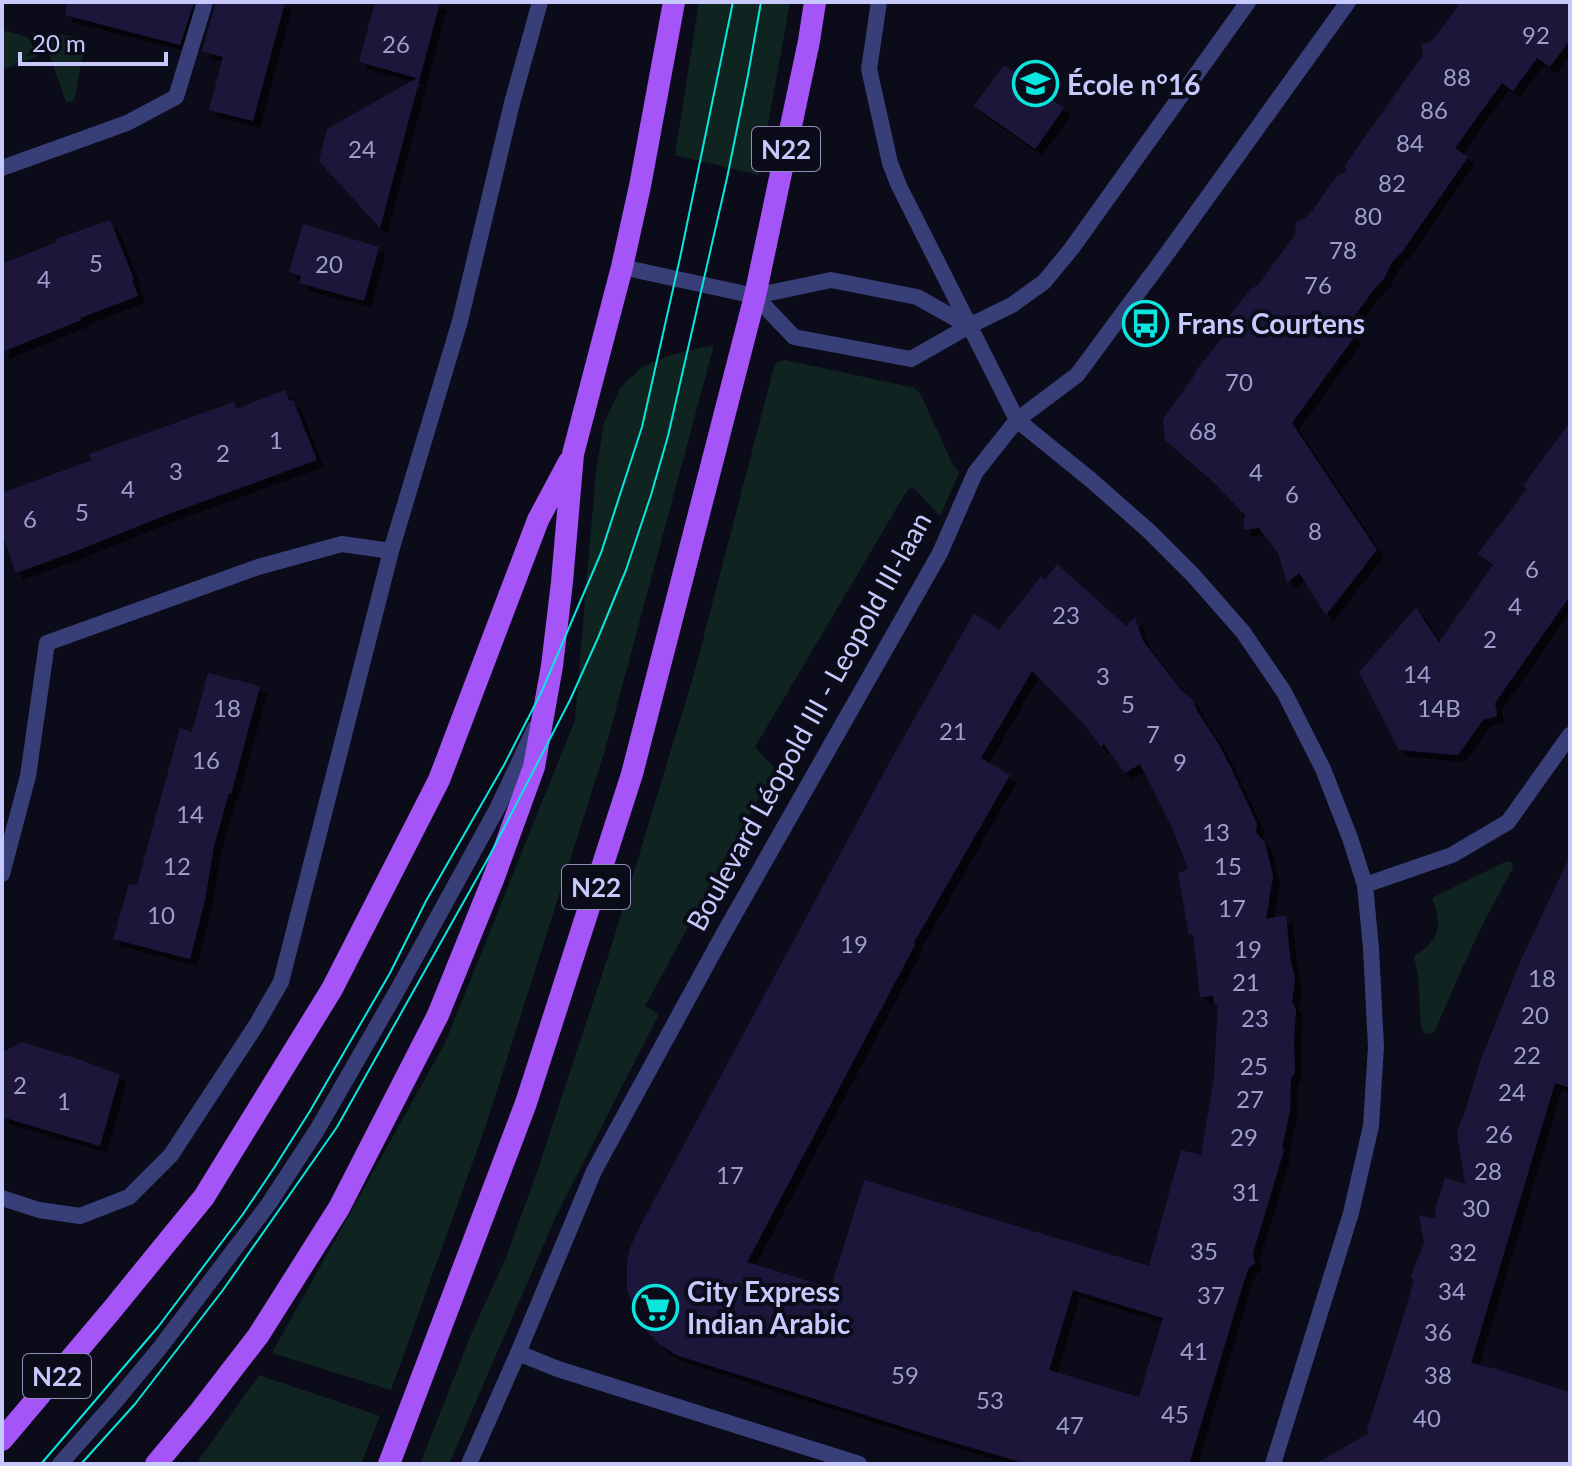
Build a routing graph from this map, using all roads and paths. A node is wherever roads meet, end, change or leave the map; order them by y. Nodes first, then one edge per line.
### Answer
1 (205, 2) edge
2 (540, 2) edge
3 (674, 2) edge
4 (815, 2) edge
5 (879, 2) edge
6 (1248, 2) edge
7 (1348, 2) edge
8 (2, 168) edge
9 (622, 267) junction
10 (755, 296) junction
11 (969, 326) junction
12 (1017, 420) junction
13 (573, 454) junction
14 (391, 551) junction
15 (546, 705) junction
16 (1570, 735) edge
17 (2, 874) edge
18 (1365, 885) junction
19 (2, 1198) edge
20 (518, 1353) junction
21 (2, 1440) edge
22 (60, 1464) edge
23 (156, 1464) edge
24 (389, 1464) edge
25 (469, 1464) edge
26 (859, 1464) edge
27 (1273, 1464) edge

1 - 8 street
2 - 14 street
3 - 9 main road, N22
4 - 10 main road, N22
5 - 11 street
6 - 11 street
7 - 12 street, Boulevard Léopold III - Leopold III-laan
9 - 10 street
9 - 13 main road, N22
10 - 11 street
10 - 11 street
10 - 24 main road, N22
11 - 12 street
12 - 18 street
12 - 20 street, Boulevard Léopold III - Leopold III-laan
13 - 15 main road, N22
13 - 21 main road, N22
14 - 17 street
14 - 19 street
15 - 22 street
15 - 23 main road, N22
16 - 18 street
18 - 27 street
20 - 25 street, Boulevard Léopold III - Leopold III-laan
20 - 26 street

